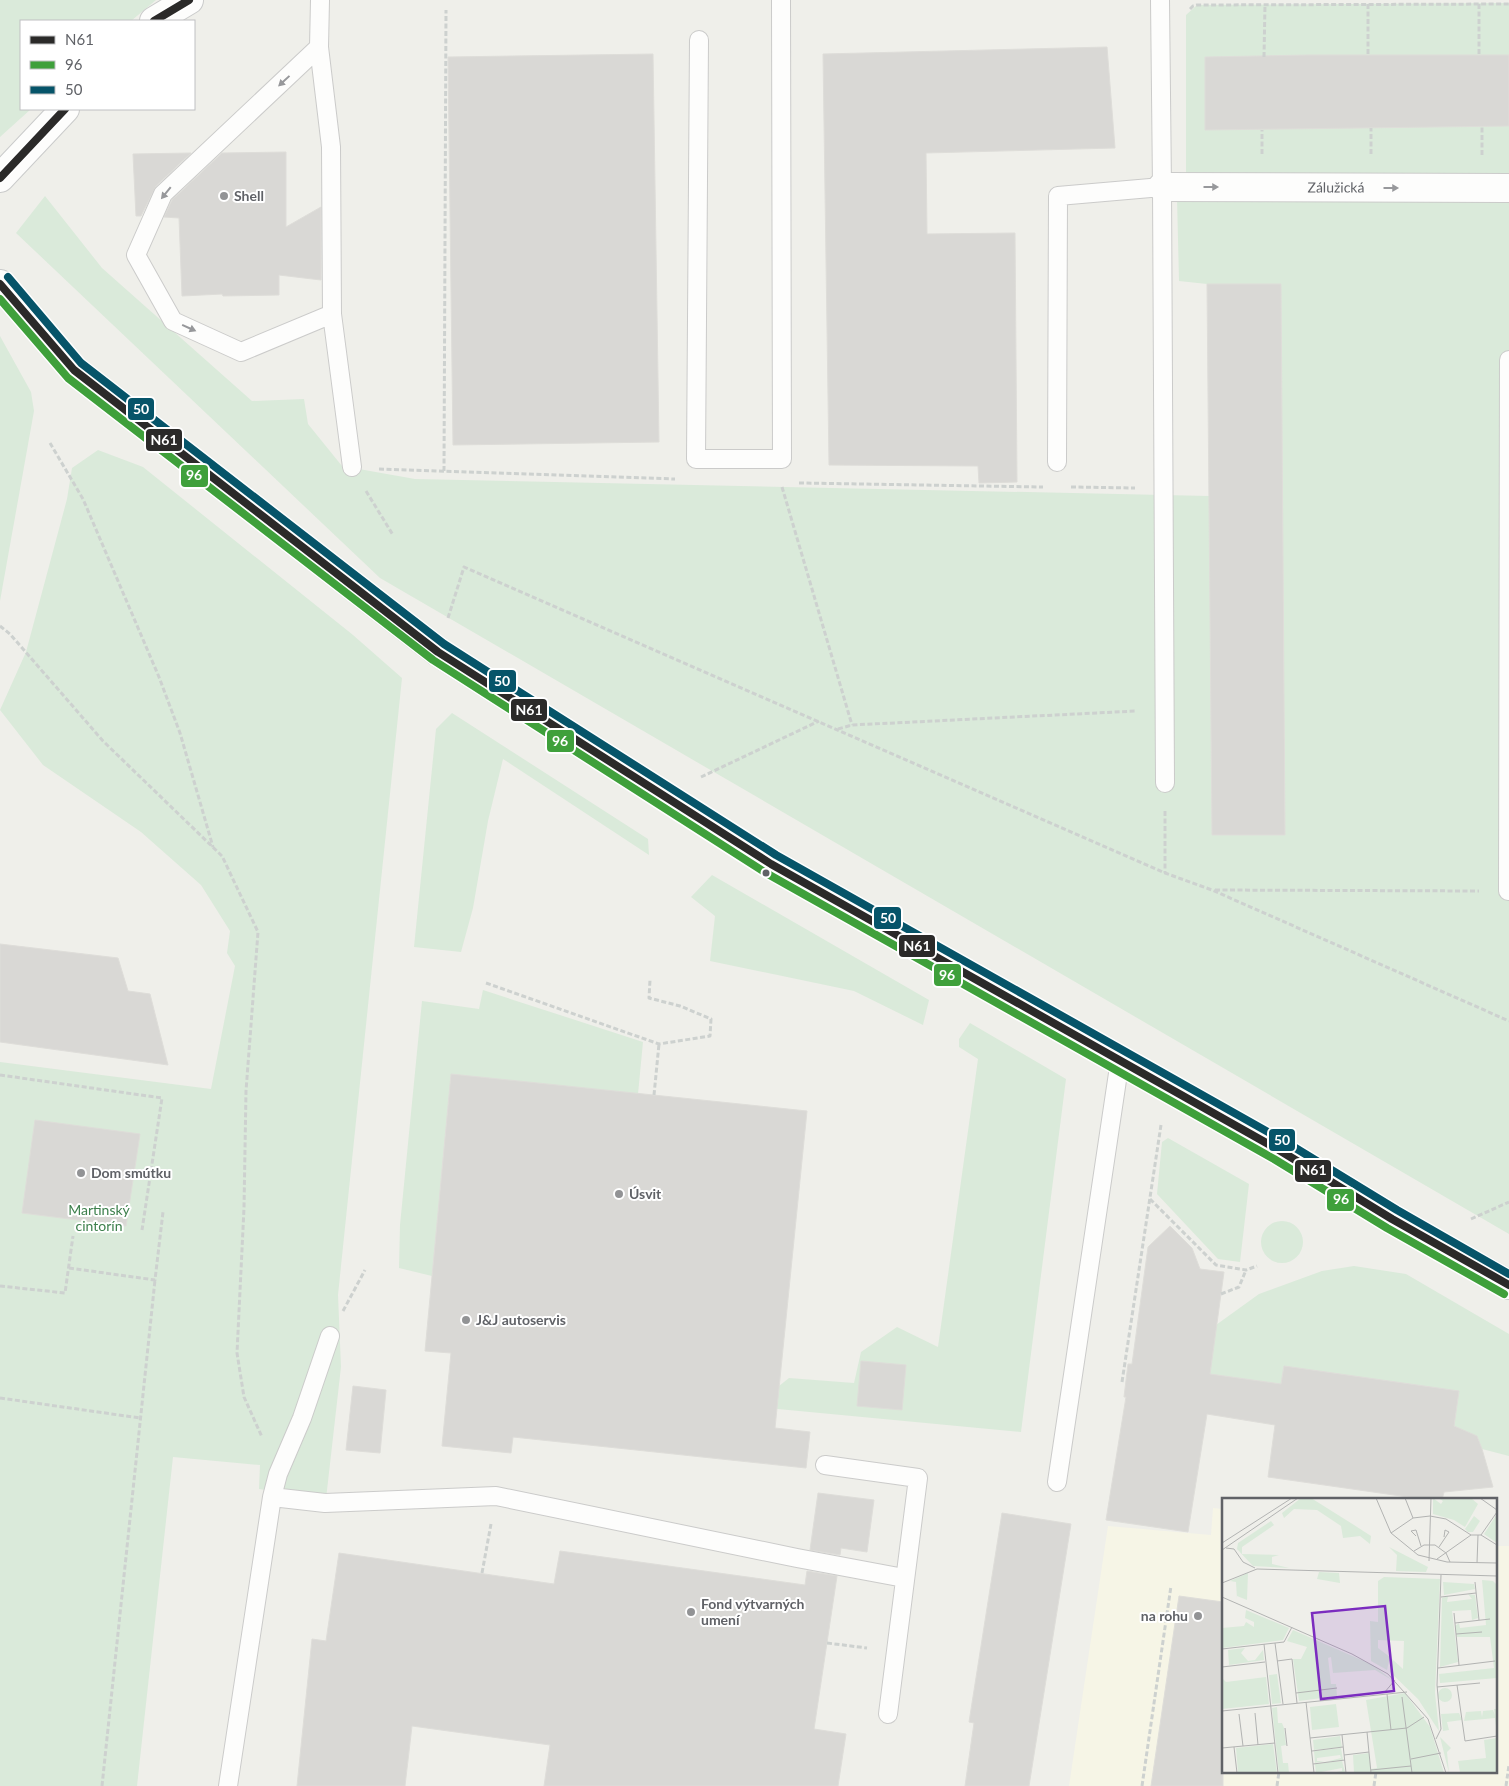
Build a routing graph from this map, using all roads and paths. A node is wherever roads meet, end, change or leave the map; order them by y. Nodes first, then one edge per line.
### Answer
1 (189, 0) edge
2 (320, 0) edge
3 (781, 0) edge
4 (1160, 0) edge
5 (1368, 4) junction
6 (1479, 4) junction
7 (1509, 4) edge
8 (1265, 5) junction
9 (446, 10) dead end
10 (1186, 14) dead end
11 (156, 20) edge
12 (699, 40) dead end
13 (319, 47) junction
14 (1368, 55) dead end
15 (1479, 55) dead end
16 (1264, 56) dead end
17 (64, 110) edge
18 (0, 178) edge
19 (1162, 187) junction
20 (1509, 188) edge
21 (0, 284) edge
22 (332, 314) junction
23 (1509, 360) edge
24 (50, 443) dead end
25 (1057, 462) dead end
26 (352, 467) junction
27 (444, 471) junction
28 (680, 479) dead end
29 (780, 482) dead end
30 (795, 482) dead end
31 (1044, 488) dead end
32 (1064, 488) dead end
33 (1163, 488) junction
34 (393, 535) dead end
35 (0, 626) edge
36 (438, 652) junction
37 (1164, 709) junction
38 (819, 721) junction
39 (852, 726) junction
40 (837, 729) junction
41 (701, 777) dead end
42 (1165, 782) joint
43 (213, 848) junction
44 (1165, 873) junction
45 (1212, 890) junction
46 (1508, 891) edge
47 (650, 980) dead end
48 (486, 982) dead end
49 (1509, 1021) edge
50 (659, 1044) junction
51 (1120, 1060) junction
52 (0, 1075) edge
53 (654, 1094) dead end
54 (1161, 1125) dead end
55 (1150, 1198) junction
56 (1509, 1202) edge
57 (164, 1212) dead end
58 (1471, 1219) dead end
59 (142, 1230) dead end
60 (73, 1236) dead end
61 (1257, 1266) dead end
62 (69, 1268) junction
63 (365, 1270) dead end
64 (1246, 1270) junction
65 (155, 1280) junction
66 (1509, 1285) edge
67 (0, 1286) edge
68 (1221, 1294) dead end
69 (350, 1298) dead end
70 (330, 1336) dead end
71 (1122, 1382) dead end
72 (0, 1398) edge
73 (140, 1418) junction
74 (825, 1465) dead end
75 (278, 1474) junction
76 (1057, 1482) dead end
77 (496, 1496) junction
78 (272, 1497) junction
79 (482, 1573) dead end
80 (904, 1578) junction
81 (1171, 1586) dead end
82 (827, 1643) dead end
83 (895, 1652) junction
84 (888, 1714) dead end
85 (1509, 1765) edge
86 (102, 1786) edge
87 (228, 1786) edge
88 (1142, 1786) edge
89 (1506, 1786) edge

1 - 11 main road
2 - 13 lane
3 - 12 lane
4 - 19 lane
5 - 6 path
5 - 8 path
5 - 14 path
6 - 7 path
6 - 15 path
8 - 10 path
8 - 16 path
9 - 27 path
13 - 22 lane
13 -> 22 lane
17 - 18 main road
19 -> 20 main road, Zálužická
19 - 25 lane
19 - 33 lane
21 - 36 main road
22 - 26 lane
23 - 46 lane
24 - 43 path
26 - 27 path
26 - 34 path
27 - 28 path
29 - 39 path
30 - 31 path
32 - 33 path
33 - 37 lane
35 - 43 path
36 - 38 path
36 - 51 main road
37 - 39 path
37 - 42 lane
38 - 40 path
38 - 41 path
39 - 40 path
40 - 44 path
42 - 44 path
43 - 75 path
44 - 45 path
45 - 46 path
45 - 49 path
47 - 50 path
48 - 50 path
50 - 53 path
51 - 66 main road
51 - 76 lane
52 - 59 path
54 - 55 path
55 - 64 path
55 - 71 path
56 - 58 path
57 - 65 path
60 - 62 path
61 - 64 path
62 - 65 path
62 - 67 path
63 - 69 path
64 - 68 path
65 - 73 path
70 - 75 lane
72 - 73 path
73 - 86 path
74 - 80 lane
75 - 78 lane
77 - 78 lane
77 - 79 path
77 - 80 lane
78 - 87 lane
80 - 83 lane
81 - 88 path
82 - 83 path
83 - 84 lane
85 - 89 path

